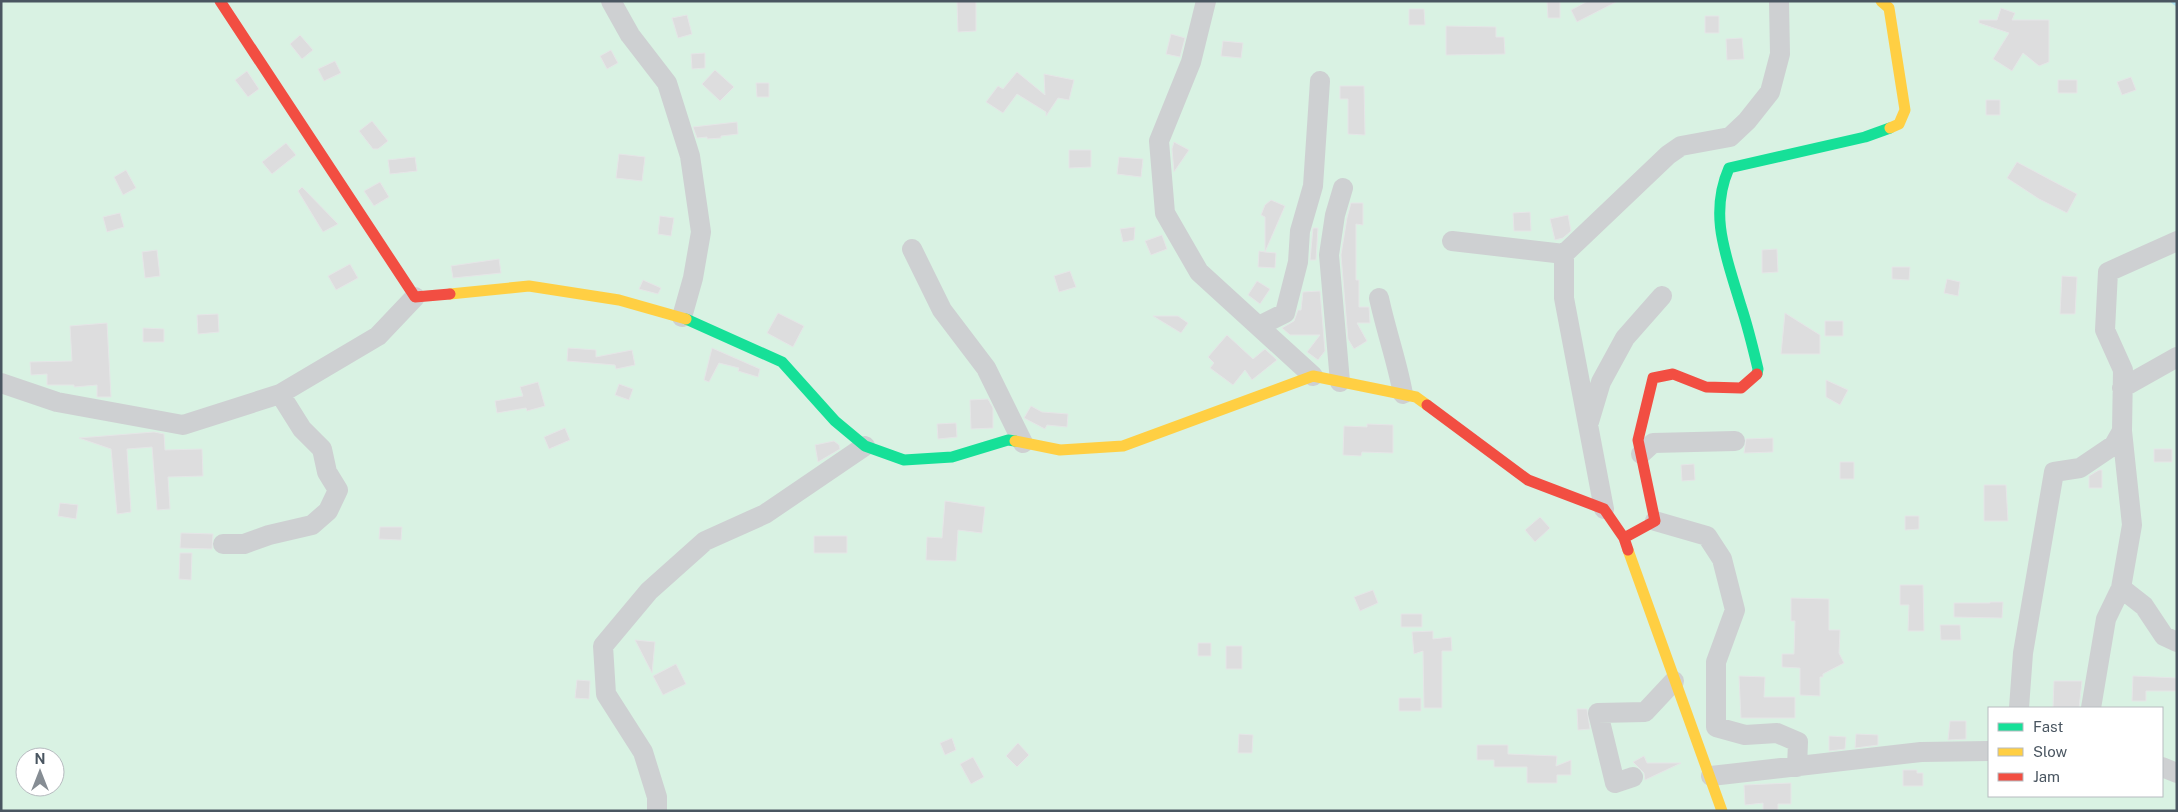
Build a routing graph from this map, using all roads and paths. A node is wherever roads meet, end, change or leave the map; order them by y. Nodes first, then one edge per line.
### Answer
1 (220, 1) edge
2 (611, 1) edge
3 (1206, 1) edge
4 (1779, 1) edge
5 (1881, 1) edge
6 (1320, 81) dead end
7 (1343, 188) dead end
8 (1452, 241) dead end
9 (2177, 241) edge
10 (912, 249) dead end
11 (1564, 254) junction
12 (1662, 296) dead end
13 (415, 297) junction
14 (1379, 298) dead end
15 (682, 317) junction
16 (1259, 326) junction
17 (2177, 357) edge
18 (1313, 376) junction
19 (1340, 382) junction
20 (1, 383) edge
21 (2122, 388) junction
22 (280, 394) junction
23 (1403, 394) junction
24 (1588, 426) junction
25 (2122, 431) junction
26 (1735, 441) dead end
27 (1023, 444) junction
28 (865, 446) junction
29 (1641, 454) junction
30 (1604, 509) junction
31 (1655, 521) junction
32 (1624, 538) junction
33 (223, 544) dead end
34 (2120, 588) junction
35 (2177, 642) edge
36 (1674, 680) junction
37 (2019, 707) edge
38 (2091, 707) edge
39 (1988, 751) edge
40 (1797, 767) junction
41 (2163, 767) edge
42 (2177, 773) edge
43 (1711, 776) junction
44 (1633, 777) dead end
45 (657, 811) edge
46 (1722, 811) edge

1 - 13 street
2 - 15 street
3 - 16 street
4 - 11 street
5 - 29 street
6 - 16 street
7 - 19 street
8 - 11 street
9 - 21 street
10 - 27 street
11 - 24 street
12 - 24 street
13 - 15 street
13 - 22 street
14 - 23 street
15 - 28 street
16 - 18 street
17 - 21 street
18 - 19 street
18 - 27 street
19 - 23 street
20 - 22 street
21 - 25 street
22 - 33 street
23 - 30 street
24 - 30 street
25 - 34 street
25 - 37 street
26 - 29 street
27 - 28 street
28 - 45 street
29 - 31 street
30 - 32 street
31 - 32 street
31 - 40 street
32 - 36 street
34 - 35 street
34 - 38 street
36 - 43 street
36 - 44 street
39 - 40 street
40 - 43 street
41 - 42 street
43 - 46 street

